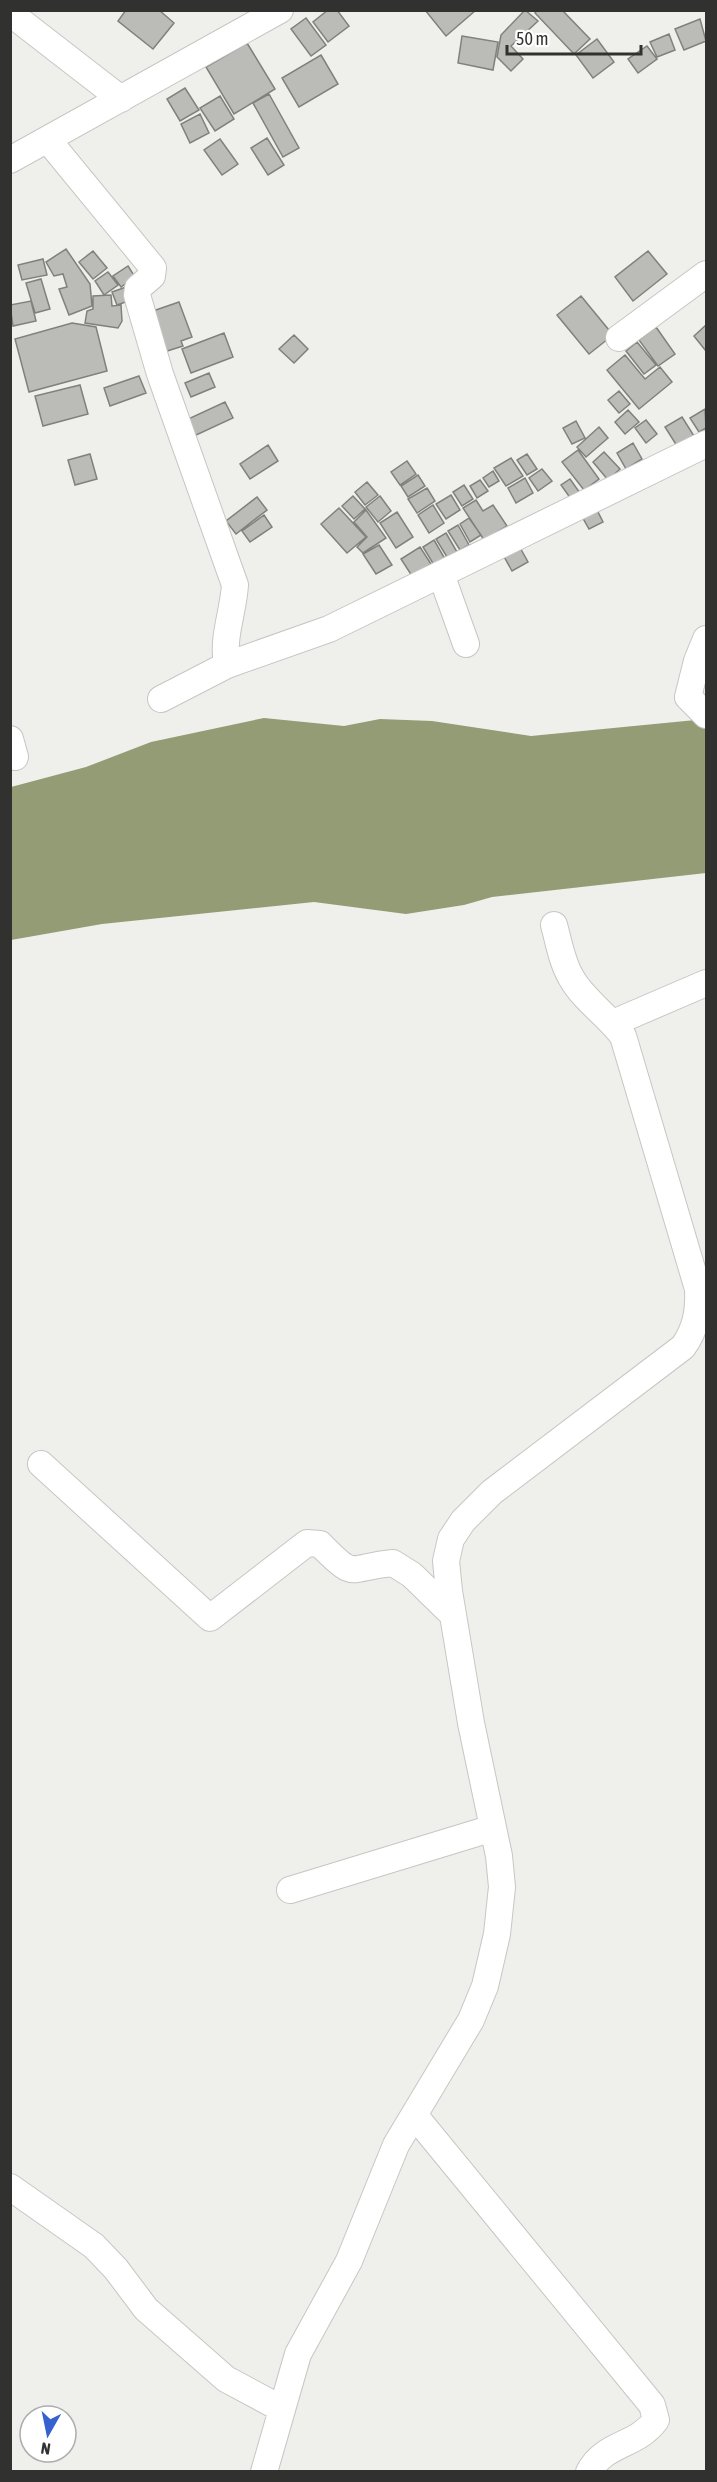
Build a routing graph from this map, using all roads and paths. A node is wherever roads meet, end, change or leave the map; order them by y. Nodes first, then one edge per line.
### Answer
1 (280, 10) edge
2 (10, 13) edge
3 (121, 99) junction
4 (48, 140) junction
5 (10, 160) edge
6 (706, 274) edge
7 (619, 338) dead end
8 (706, 444) edge
9 (441, 574) junction
10 (706, 639) edge
11 (466, 644) dead end
12 (227, 665) junction
13 (161, 699) dead end
14 (706, 715) edge
15 (554, 925) dead end
16 (706, 983) edge
17 (613, 1023) junction
18 (41, 1464) dead end
19 (453, 1615) junction
20 (493, 1828) junction
21 (290, 1890) dead end
22 (415, 2116) junction
23 (10, 2187) edge
24 (280, 2408) junction
25 (264, 2472) edge
26 (589, 2472) edge

1 - 3 street
2 - 3 street
3 - 4 street
4 - 5 street
4 - 12 street
6 - 7 street
8 - 9 street
9 - 11 street
9 - 12 street
10 - 14 street
12 - 13 street
15 - 17 street
16 - 17 street
17 - 19 street
18 - 19 street
19 - 20 street
20 - 21 street
20 - 22 street
22 - 24 street
22 - 26 street
23 - 24 street
24 - 25 street

